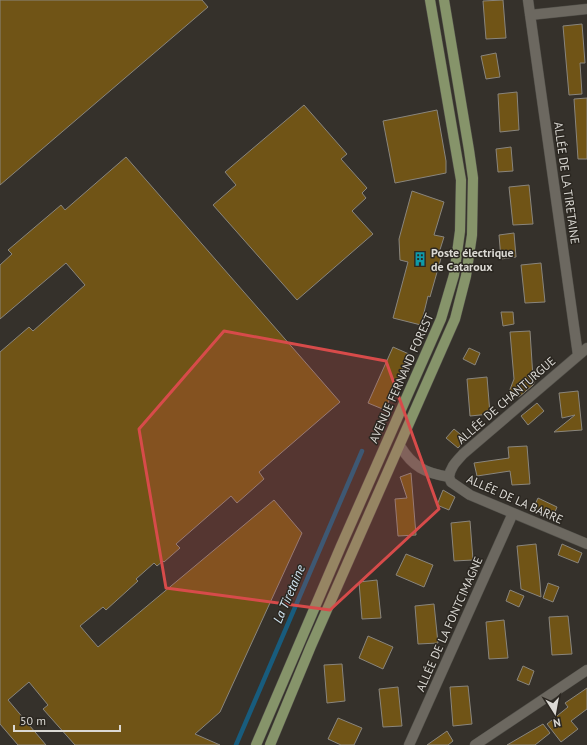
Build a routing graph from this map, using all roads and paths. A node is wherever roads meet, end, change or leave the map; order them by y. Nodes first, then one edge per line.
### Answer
1 (430, 0) edge
2 (444, 0) edge
3 (528, 0) edge
4 (587, 9) edge
5 (530, 15) junction
6 (587, 348) edge
7 (578, 355) junction
8 (400, 446) junction
9 (449, 477) junction
10 (512, 513) junction
11 (587, 544) edge
12 (587, 670) edge
13 (256, 745) edge
14 (270, 745) edge
15 (409, 745) edge
16 (474, 745) edge

1 - 13 main road, AVENUE FERNAND FOREST
2 - 8 main road
3 - 5 street, ALLÉE DE LA TIRETAINE
4 - 5 street
5 - 7 street, ALLÉE DE LA TIRETAINE
6 - 7 street, ALLÉE DE CHANTURGUE
7 - 9 street, ALLÉE DE CHANTURGUE
8 - 9 street, ALLÉE DE LA BARRE
8 - 14 main road
9 - 10 street, ALLÉE DE LA BARRE
10 - 11 street, ALLÉE DE LA BARRE
10 - 15 street, ALLÉE DE LA FONTCIMAGNE
12 - 16 street

